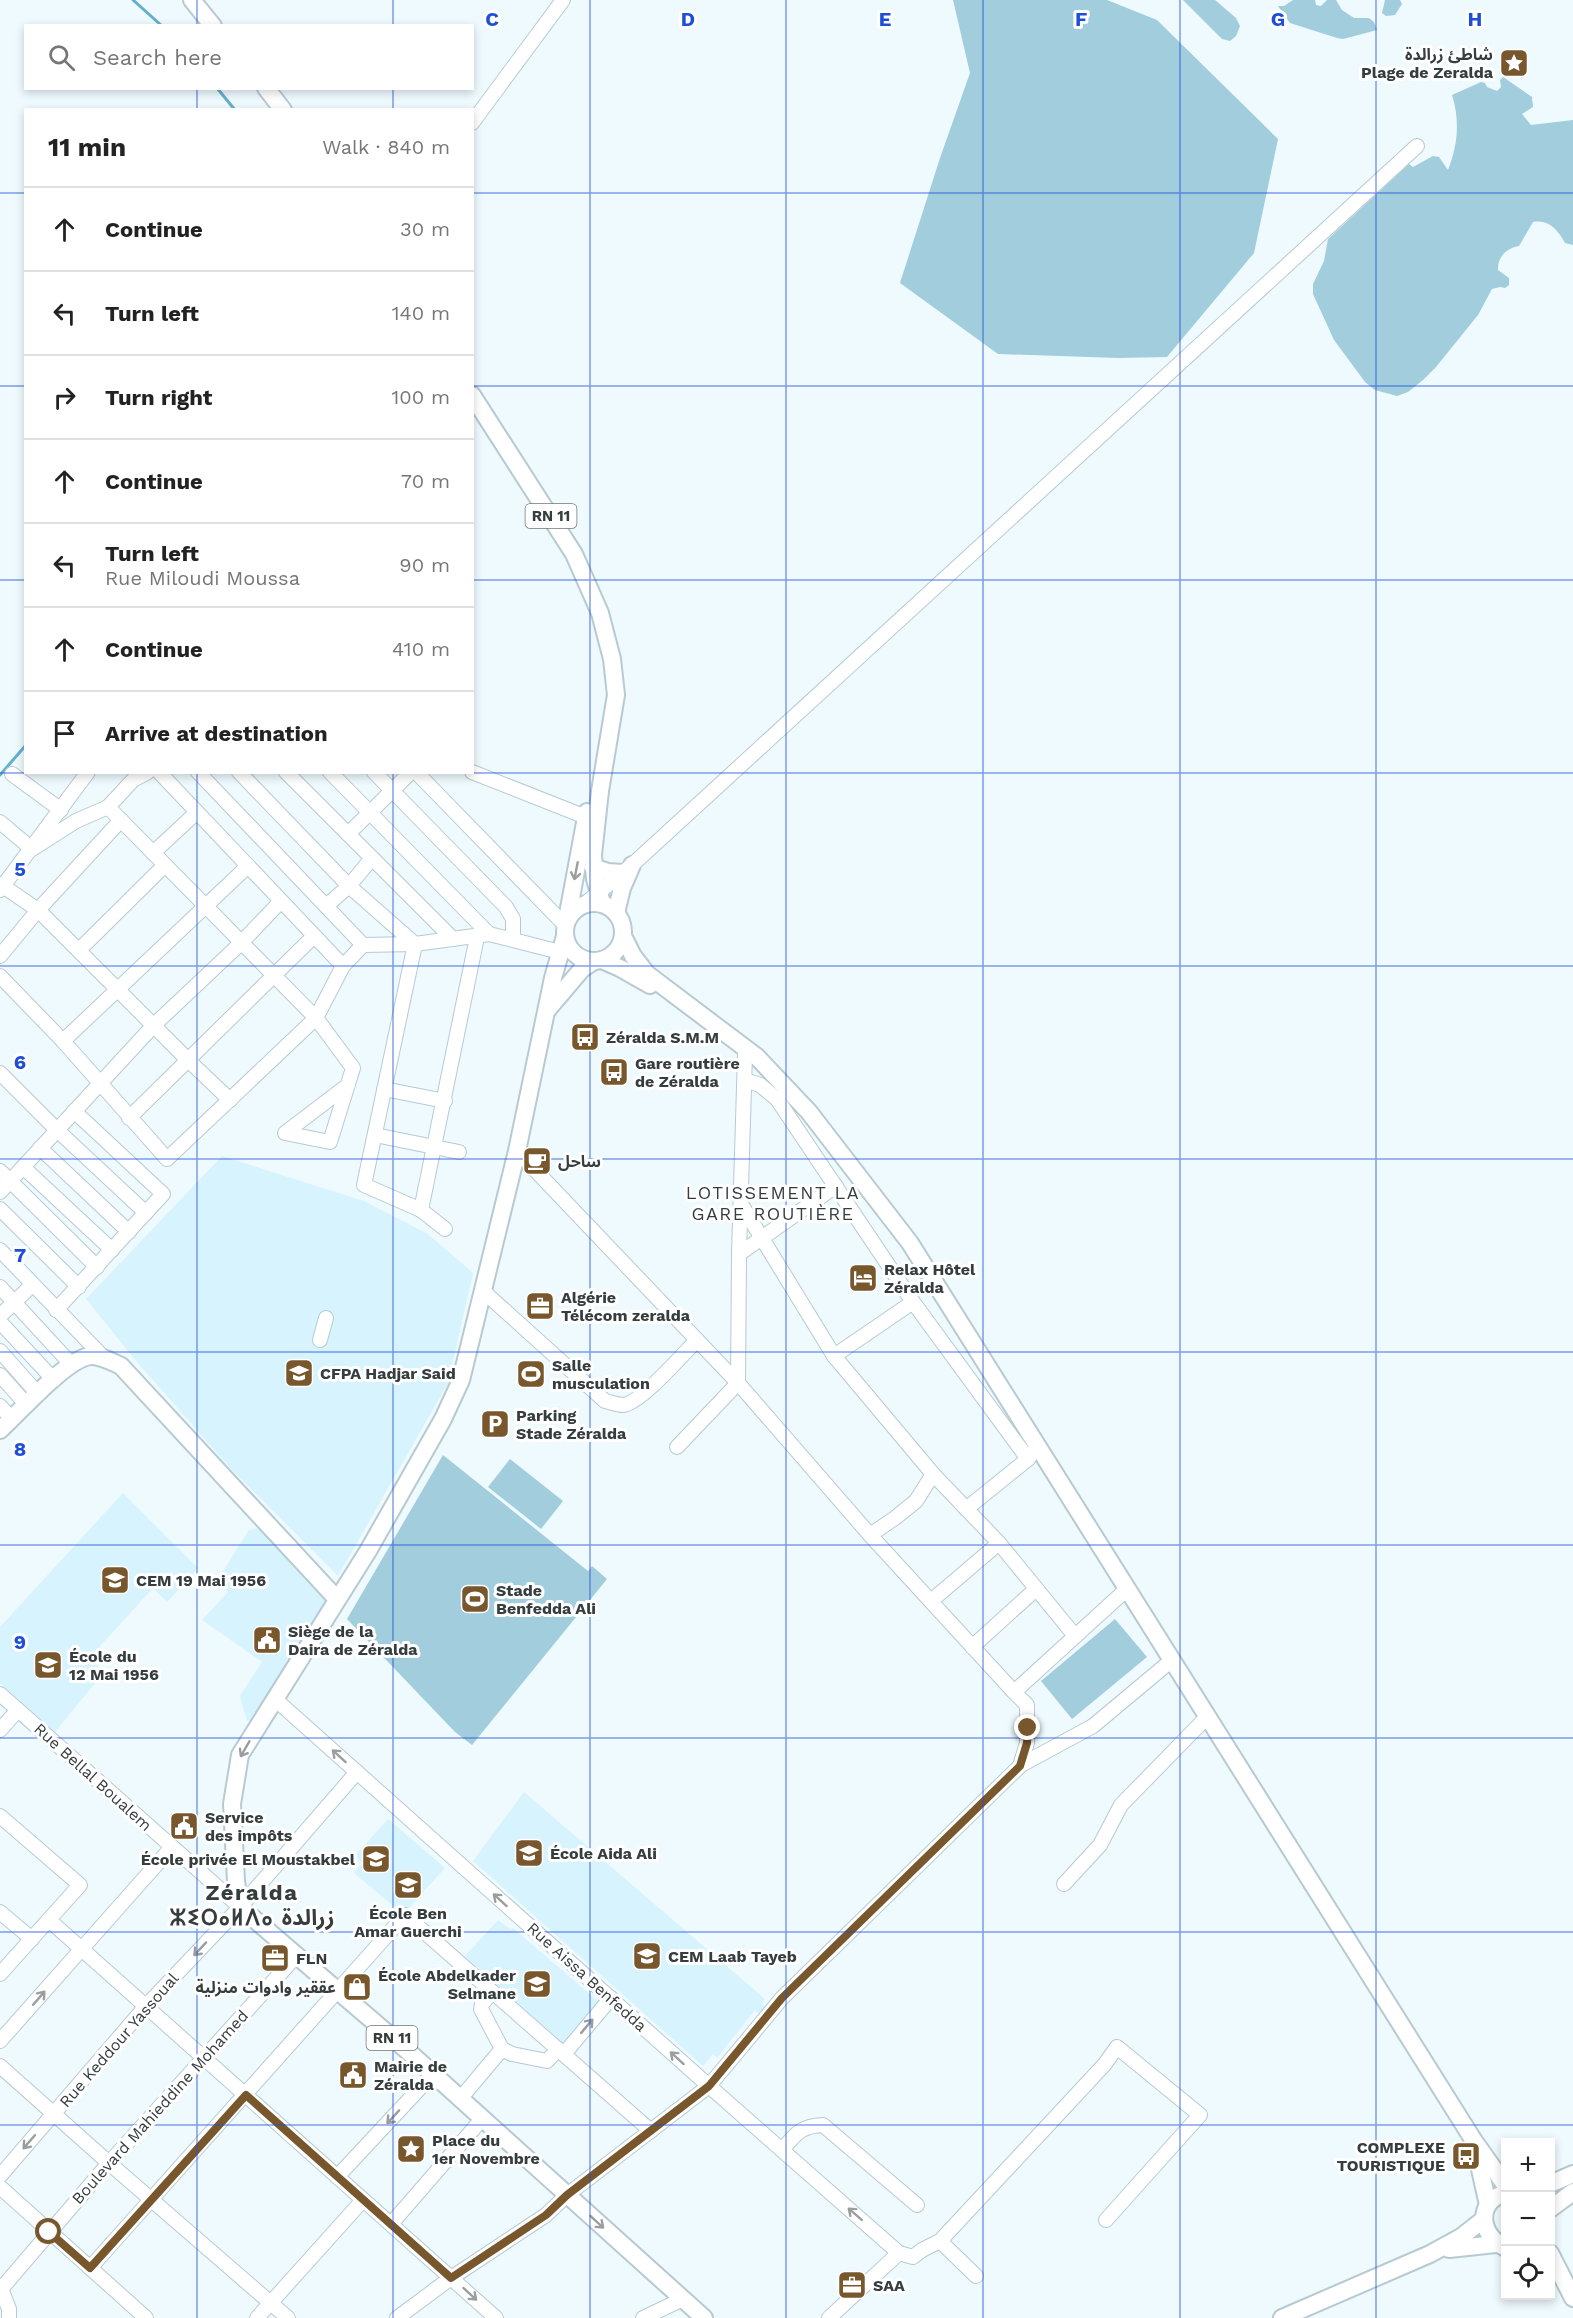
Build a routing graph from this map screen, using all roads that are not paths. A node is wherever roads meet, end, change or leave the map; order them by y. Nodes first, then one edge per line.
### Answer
1 (192, 0) edge
2 (563, 0) edge
3 (211, 24) edge
4 (268, 90) edge
5 (281, 108) edge
6 (474, 120) edge
7 (1417, 146) dead end
8 (474, 398) edge
9 (609, 648) junction
10 (474, 773) edge
11 (12, 774) dead end
12 (87, 774) edge
13 (144, 774) edge
14 (161, 774) edge
15 (200, 774) edge
16 (241, 774) edge
17 (290, 774) edge
18 (332, 774) edge
19 (376, 774) edge
20 (409, 774) edge
21 (418, 774) edge
22 (392, 791) junction
23 (108, 807) junction
24 (61, 810) junction
25 (197, 812) junction
26 (369, 814) junction
27 (586, 817) junction
28 (121, 820) junction
29 (0, 822) edge
30 (348, 834) junction
31 (32, 849) junction
32 (153, 853) junction
33 (372, 858) junction
34 (165, 865) junction
35 (248, 866) junction
36 (593, 867) junction
37 (627, 869) junction
38 (349, 886) junction
39 (1, 887) edge
40 (281, 901) junction
41 (601, 903) junction
42 (205, 905) junction
43 (326, 906) junction
44 (38, 910) junction
45 (564, 933) junction
46 (315, 936) junction
47 (483, 936) junction
48 (623, 936) junction
49 (453, 939) junction
50 (513, 939) junction
51 (241, 943) junction
52 (415, 944) junction
53 (363, 945) junction
54 (79, 950) junction
55 (0, 956) edge
56 (598, 960) junction
57 (344, 966) junction
58 (0, 976) edge
59 (273, 976) junction
60 (117, 989) junction
61 (548, 1009) junction
62 (316, 1018) junction
63 (154, 1024) junction
64 (63, 1041) junction
65 (745, 1054) junction
66 (188, 1060) junction
67 (768, 1069) junction
68 (0, 1073) edge
69 (745, 1080) junction
70 (101, 1082) junction
71 (348, 1085) junction
72 (384, 1089) junction
73 (230, 1100) junction
74 (445, 1101) junction
75 (74, 1112) junction
76 (129, 1118) junction
77 (57, 1130) junction
78 (375, 1135) junction
79 (40, 1148) junction
80 (435, 1148) junction
81 (517, 1151) junction
82 (459, 1152) dead end
83 (23, 1167) junction
84 (0, 1171) edge
85 (10, 1181) junction
86 (836, 1186) junction
87 (0, 1192) edge
88 (741, 1204) junction
89 (0, 1209) edge
90 (421, 1210) junction
91 (146, 1213) junction
92 (445, 1229) dead end
93 (129, 1232) junction
94 (761, 1238) junction
95 (112, 1250) junction
96 (0, 1251) edge
97 (739, 1254) junction
98 (97, 1267) junction
99 (32, 1285) junction
100 (0, 1287) edge
101 (79, 1287) junction
102 (483, 1291) junction
103 (913, 1302) junction
104 (14, 1303) junction
105 (56, 1310) junction
106 (0, 1316) edge
107 (326, 1318) dead end
108 (0, 1322) edge
109 (320, 1340) dead end
110 (697, 1340) junction
111 (0, 1351) edge
112 (834, 1356) junction
113 (105, 1359) junction
114 (70, 1364) junction
115 (0, 1375) edge
116 (54, 1380) junction
117 (738, 1383) junction
118 (33, 1399) junction
119 (0, 1406) edge
120 (6, 1424) edge
121 (677, 1447) dead end
122 (1032, 1452) junction
123 (933, 1474) junction
124 (966, 1509) junction
125 (870, 1535) junction
126 (999, 1543) junction
127 (1036, 1589) junction
128 (1127, 1589) junction
129 (336, 1598) junction
130 (931, 1601) junction
131 (1075, 1636) junction
132 (972, 1647) junction
133 (1172, 1660) junction
134 (1014, 1692) junction
135 (0, 1694) edge
136 (276, 1700) junction
137 (18, 1710) junction
138 (1207, 1717) junction
139 (0, 1730) edge
140 (1020, 1766) junction
141 (357, 1772) junction
142 (0, 1816) edge
143 (172, 1847) junction
144 (1064, 1884) dead end
145 (240, 1907) junction
146 (0, 1912) edge
147 (49, 1920) junction
148 (32, 1939) junction
149 (82, 1949) junction
150 (297, 1955) junction
151 (0, 1974) edge
152 (339, 1991) junction
153 (492, 1992) junction
154 (611, 1998) junction
155 (146, 2006) junction
156 (0, 2041) edge
157 (502, 2049) junction
158 (561, 2052) junction
159 (204, 2058) junction
160 (0, 2066) edge
161 (433, 2074) junction
162 (709, 2086) junction
163 (246, 2095) junction
164 (460, 2099) junction
165 (54, 2114) junction
166 (482, 2119) junction
167 (651, 2131) junction
168 (1474, 2141) junction
169 (782, 2150) junction
170 (109, 2163) junction
171 (1573, 2174) edge
172 (0, 2176) edge
173 (337, 2176) junction
174 (1501, 2179) edge
175 (1555, 2182) edge
176 (0, 2187) edge
177 (1573, 2192) edge
178 (1501, 2194) edge
179 (567, 2195) junction
180 (151, 2200) junction
181 (363, 2200) junction
182 (917, 2205) dead end
183 (1555, 2206) edge
184 (1486, 2212) junction
185 (1106, 2220) dead end
186 (391, 2224) junction
187 (49, 2232) junction
188 (940, 2241) junction
189 (1501, 2246) edge
190 (900, 2253) junction
191 (1430, 2254) junction
192 (1555, 2261) edge
193 (90, 2268) junction
194 (976, 2276) dead end
195 (451, 2278) junction
196 (1555, 2286) edge
197 (1, 2287) edge
198 (1573, 2298) edge
199 (683, 2299) junction
200 (271, 2303) junction
201 (1573, 2307) edge
202 (9, 2318) edge
203 (146, 2318) edge
204 (257, 2318) edge
205 (288, 2318) edge
206 (397, 2318) edge
207 (496, 2318) edge
208 (643, 2318) edge
209 (704, 2318) edge
210 (829, 2318) edge
211 (1282, 2318) edge

1 - 3 main road
2 - 6 street
4 - 5 main road
7 - 37 street
8 - 9 main road, RN 11
9 - 27 main road, RN 11
9 - 36 main road
10 - 27 street
11 - 24 street
12 - 24 street
13 - 23 street
14 - 25 street
15 - 43 street
16 - 38 street
17 - 30 street
18 - 26 street
19 - 22 street
20 - 22 street
21 - 45 street
22 - 26 street
22 - 50 street
23 - 28 street
23 - 31 street
24 - 31 street
25 - 32 street
25 - 35 street
26 - 30 street
26 - 47 street
27 -> 45 main road, RN 11
28 - 32 street
28 - 44 street
29 - 31 street
30 - 33 street
31 - 39 street
32 - 34 street
33 - 38 street
33 - 49 street
34 - 42 street
34 - 54 street
35 - 40 street
35 - 42 street
36 - 37 main road
36 - 41 main road
37 - 41 street
37 - 41 main road
38 - 43 street
38 - 52 street
39 - 44 street
40 - 46 street
40 - 51 street
41 - 45 main road
41 - 48 main road
42 - 51 street
42 - 60 street
43 - 53 street
44 - 54 street
44 - 55 street
45 - 50 street
45 - 56 main road
45 - 61 main road, RN 11
46 - 57 street
46 - 59 street
47 - 49 street
47 - 50 street
47 - 74 street
48 - 56 main road
48 - 67 main road
49 - 52 street
51 - 59 street
51 - 63 street
52 - 53 street
52 - 72 street
53 - 57 street
54 - 60 street
56 - 61 main road
56 - 65 main road
57 - 62 street
58 - 64 street
59 - 62 street
59 - 66 street
60 - 63 street
60 - 64 street
61 - 81 main road, RN 11
62 - 71 street
62 - 73 street
63 - 66 street
63 - 70 street
64 - 70 street
65 - 67 main road
65 - 69 street
66 - 73 street
66 - 76 street
67 - 122 main road
68 - 77 street
69 - 86 street
69 - 88 street
70 - 75 street
70 - 76 street
71 - 71 street
72 - 74 street
72 - 78 street
73 - 76 street
74 - 80 street
75 - 77 street
75 - 91 street
77 - 79 street
77 - 91 street
78 - 80 street
78 - 90 street
79 - 83 street
79 - 93 street
80 - 82 street
80 - 90 street
81 - 102 main road, RN 11
81 - 110 street
83 - 85 street
83 - 95 street
84 - 85 street
85 - 87 street
85 - 98 street
86 - 94 street
86 - 103 street
88 - 94 street
88 - 97 street
89 - 101 street
90 - 92 street
91 - 93 street
93 - 95 street
94 - 97 street
94 - 112 street
95 - 98 street
96 - 99 street
97 - 117 street
98 - 101 street
99 - 104 street
99 - 105 street
100 - 104 street
101 - 105 street
102 - 110 street
102 - 129 main road, RN 11
103 - 112 street
103 - 122 street
104 - 106 street
104 - 114 street
105 - 113 street
107 - 109 street
108 - 116 street
110 - 117 street
111 - 118 street
112 - 123 street
113 - 114 main road
113 - 129 main road
114 - 116 main road
115 - 118 street
116 - 118 main road
117 - 121 street
117 - 125 street
118 - 120 main road
119 - 120 street
122 - 124 street
122 - 128 main road
123 - 124 street
123 - 125 street
124 - 126 street
125 - 130 street
126 - 127 street
126 - 130 street
127 - 131 street
127 - 132 street
128 - 131 street
128 - 133 main road
129 - 136 main road, RN 11
130 - 132 street
131 - 134 street
132 - 134 street
133 - 138 main road
133 - 140 street
134 - 140 street
135 - 137 street, Rue Bellal Boualem
141 -> 136 street, Rue Aissa Benfedda
136 -> 145 main road, RN 11
137 - 139 street
137 - 143 street, Rue Bellal Boualem
138 - 144 street
138 - 168 main road
140 - 162 street
141 - 145 street, Rue Keddour Yassoual
154 -> 141 street, Rue Aissa Benfedda
142 - 147 street
143 - 145 street, Rue Bellal Boualem
143 - 149 street
145 - 150 main road, RN 11
145 -> 155 street, Rue Keddour Yassoual
146 - 148 street
147 - 148 street
147 - 149 street
148 - 151 street
149 - 155 street
156 -> 149 street
150 - 152 main road, RN 11
150 - 159 street, Boulevard Mahieddine Mohamed
152 - 153 street
152 - 161 main road, RN 11
152 - 163 street
153 - 157 street
153 - 158 street
158 -> 154 street
162 -> 154 street, Rue Aissa Benfedda
155 - 159 street
155 - 165 street, Rue Keddour Yassoual
157 - 158 street
157 - 164 street
158 - 167 street
159 - 163 street
159 - 170 street, Boulevard Mahieddine Mohamed
160 - 165 street
161 - 164 main road, RN 11
161 -> 173 street
162 - 167 street
162 - 169 street, Rue Aissa Benfedda
163 - 173 street
163 - 180 street
164 - 166 main road, RN 11
165 - 170 street
165 -> 172 street, Rue Keddour Yassoual
166 - 179 main road, RN 11
166 - 186 street
167 - 179 street
168 - 174 main road
168 - 184 main road
169 - 182 street
190 -> 169 street, Rue Aissa Benfedda
170 - 180 street
170 - 187 street, Boulevard Mahieddine Mohamed
171 - 175 main road
173 - 181 street
176 - 187 street
177 - 183 main road
178 - 184 main road
179 - 195 street
179 -> 199 main road, RN 11
180 - 193 street
180 - 200 street
181 - 186 street
181 - 200 street
184 - 189 main road
184 - 191 main road
185 - 188 street
186 - 195 street
187 - 193 street
187 - 197 street, Boulevard Mahieddine Mohamed
188 - 190 street
188 - 194 street
189 - 191 main road
190 - 210 street
191 - 211 main road
192 - 198 main road
193 - 203 street
195 - 206 street
195 -> 207 street
196 - 201 main road
197 - 202 street
199 - 208 street
199 - 209 main road, RN 11
200 - 204 street
200 - 205 street

